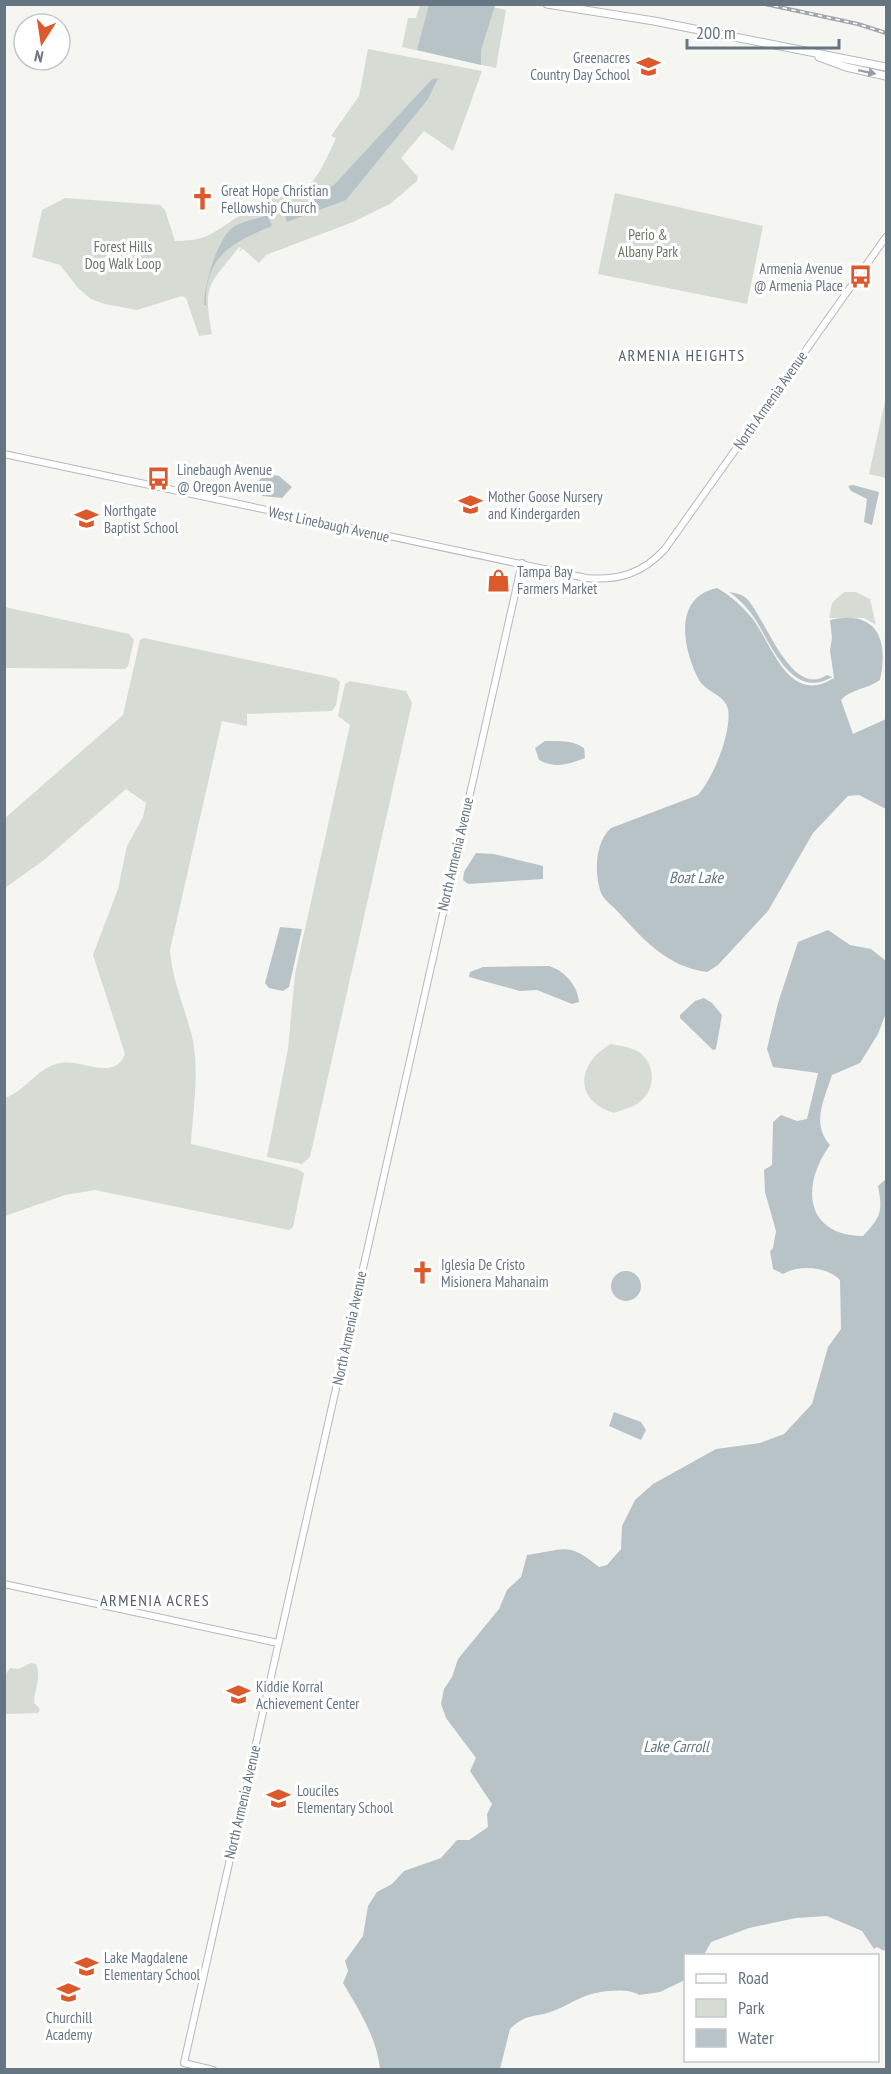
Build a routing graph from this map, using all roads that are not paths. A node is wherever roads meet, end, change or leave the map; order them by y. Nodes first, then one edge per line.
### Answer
1 (547, 4) edge
2 (808, 53) junction
3 (886, 67) edge
4 (886, 76) edge
5 (886, 237) edge
6 (4, 454) edge
7 (652, 562) joint
8 (522, 563) junction
9 (4, 1584) edge
10 (278, 1643) junction
11 (213, 2070) edge

1 - 2 main road
2 - 3 main road
2 -> 4 main road
5 - 7 main road, North Armenia Avenue
6 - 8 main road, West Linebaugh Avenue
7 - 8 main road, West Linebaugh Avenue
8 - 10 main road, North Armenia Avenue
9 - 10 main road
10 - 11 main road, North Armenia Avenue

